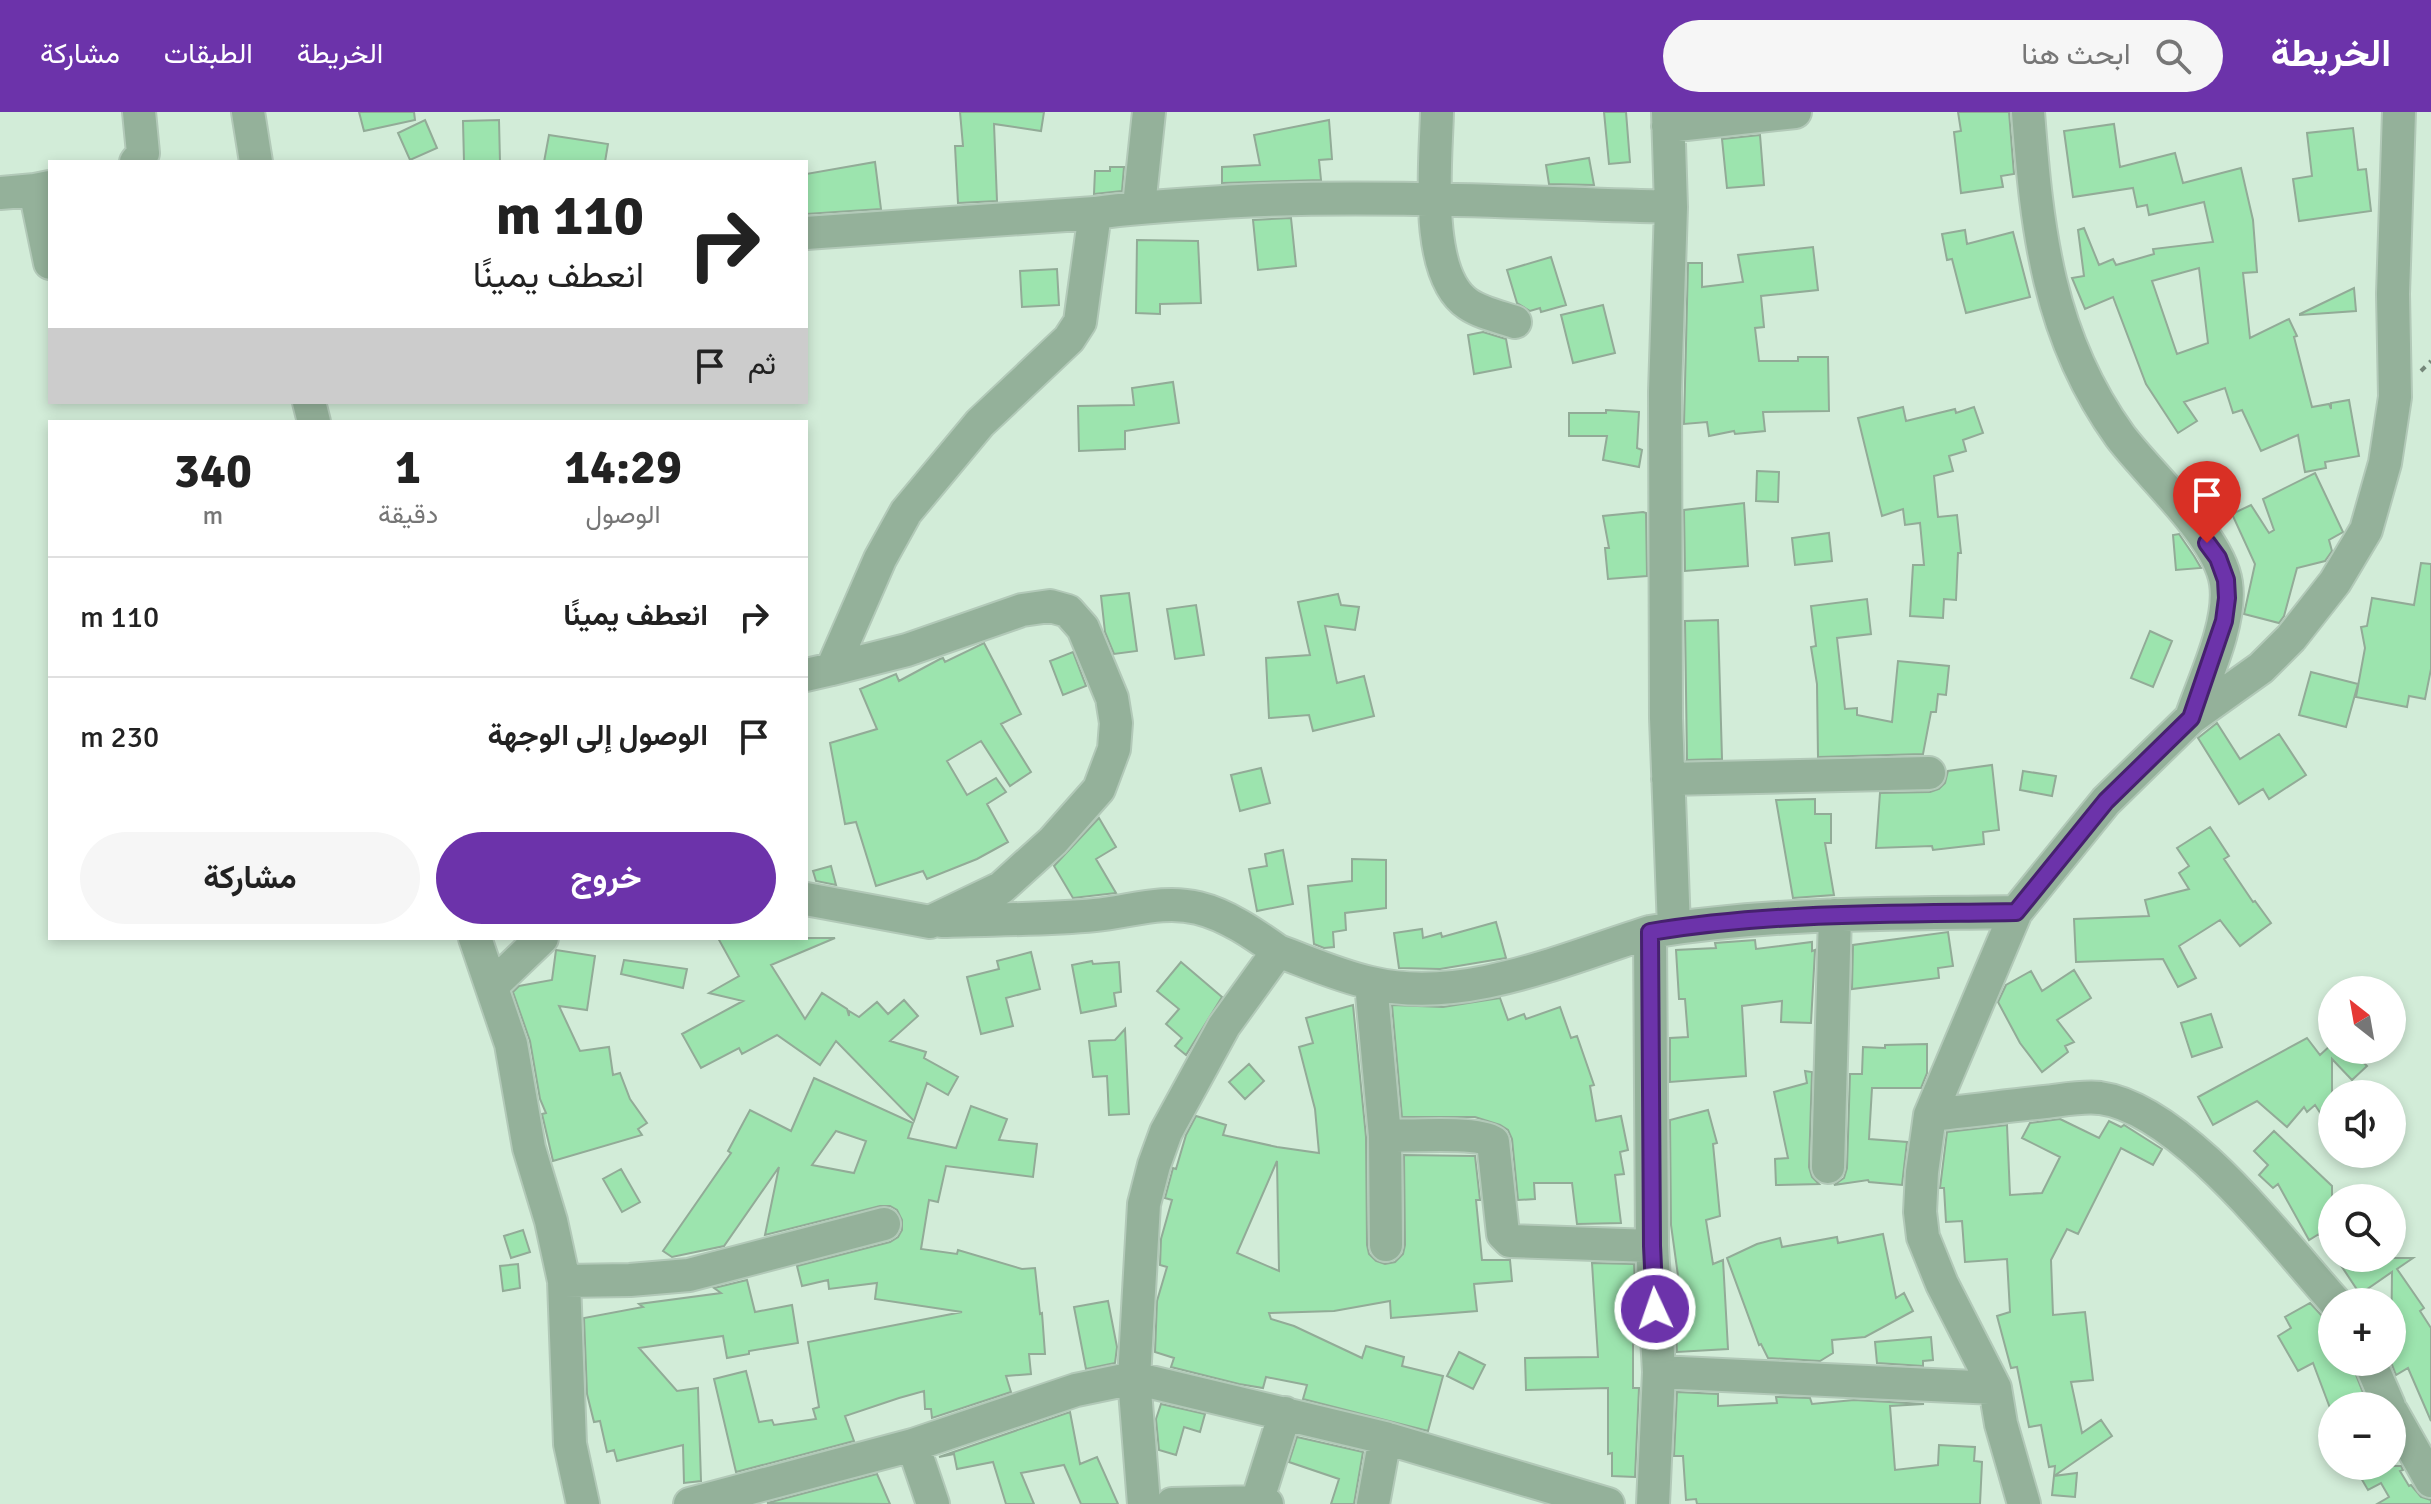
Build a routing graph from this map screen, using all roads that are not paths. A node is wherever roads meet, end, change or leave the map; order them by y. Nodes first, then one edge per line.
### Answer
1 (139, 112) edge
2 (248, 112) edge
3 (1149, 112) edge
4 (1437, 112) edge
5 (1795, 112) edge
6 (2028, 112) edge
7 (2399, 112) edge
8 (1668, 119) edge
9 (138, 160) edge
10 (256, 160) edge
11 (43, 188) edge
12 (0, 193) edge
13 (1435, 198) junction
14 (1139, 206) junction
15 (1671, 207) junction
16 (1095, 213) junction
17 (808, 233) edge
18 (48, 242) edge
19 (1515, 322) dead end
20 (819, 672) edge
21 (2191, 718) junction
22 (1929, 773) dead end
23 (1668, 779) junction
24 (808, 899) edge
25 (2016, 912) junction
26 (1835, 915) junction
27 (930, 922) junction
28 (1662, 930) junction
29 (476, 940) edge
30 (540, 940) edge
31 (1278, 951) junction
32 (1371, 983) junction
33 (493, 985) junction
34 (1930, 1115) junction
35 (1385, 1136) junction
36 (1828, 1167) dead end
37 (884, 1224) dead end
38 (1386, 1245) dead end
39 (1652, 1246) junction
40 (564, 1281) junction
41 (2322, 1288) edge
42 (1659, 1372) junction
43 (1134, 1378) junction
44 (1995, 1388) junction
45 (1285, 1413) junction
46 (2406, 1437) edge
47 (1385, 1438) junction
48 (913, 1445) junction
49 (2431, 1481) edge
50 (1262, 1503) edge
51 (583, 1504) edge
52 (690, 1504) edge
53 (933, 1504) edge
54 (1144, 1504) edge
55 (1172, 1504) edge
56 (1373, 1504) edge
57 (1608, 1504) edge
58 (1653, 1504) edge
59 (2024, 1504) edge

1 - 9 street
2 - 10 street
3 - 14 street
4 - 13 street
5 - 8 street
6 - 21 street
7 - 21 street
8 - 15 street
11 - 12 street
11 - 18 street
13 - 14 street
13 - 15 street
13 - 19 street
14 - 16 street
15 - 23 street
16 - 17 street
16 - 20 street
20 - 27 street
21 - 25 street
22 - 23 street
23 - 28 street
24 - 27 street
25 - 26 street
25 - 34 street
26 - 28 street
26 - 36 street
27 - 31 street
28 - 32 street
28 - 39 street
29 - 33 street
30 - 33 street
31 - 32 street
31 - 43 street
32 - 35 street
33 - 40 street
34 - 41 street
34 - 44 street
35 - 38 street
35 - 39 street
37 - 40 street
39 - 42 street
40 - 51 street
42 - 44 street
42 - 58 street
43 - 45 street
43 - 48 street
43 - 54 street
44 - 59 street
45 - 47 street
45 - 50 street
46 - 49 street
47 - 56 street
47 - 57 street
48 - 52 street
48 - 53 street
50 - 55 street

